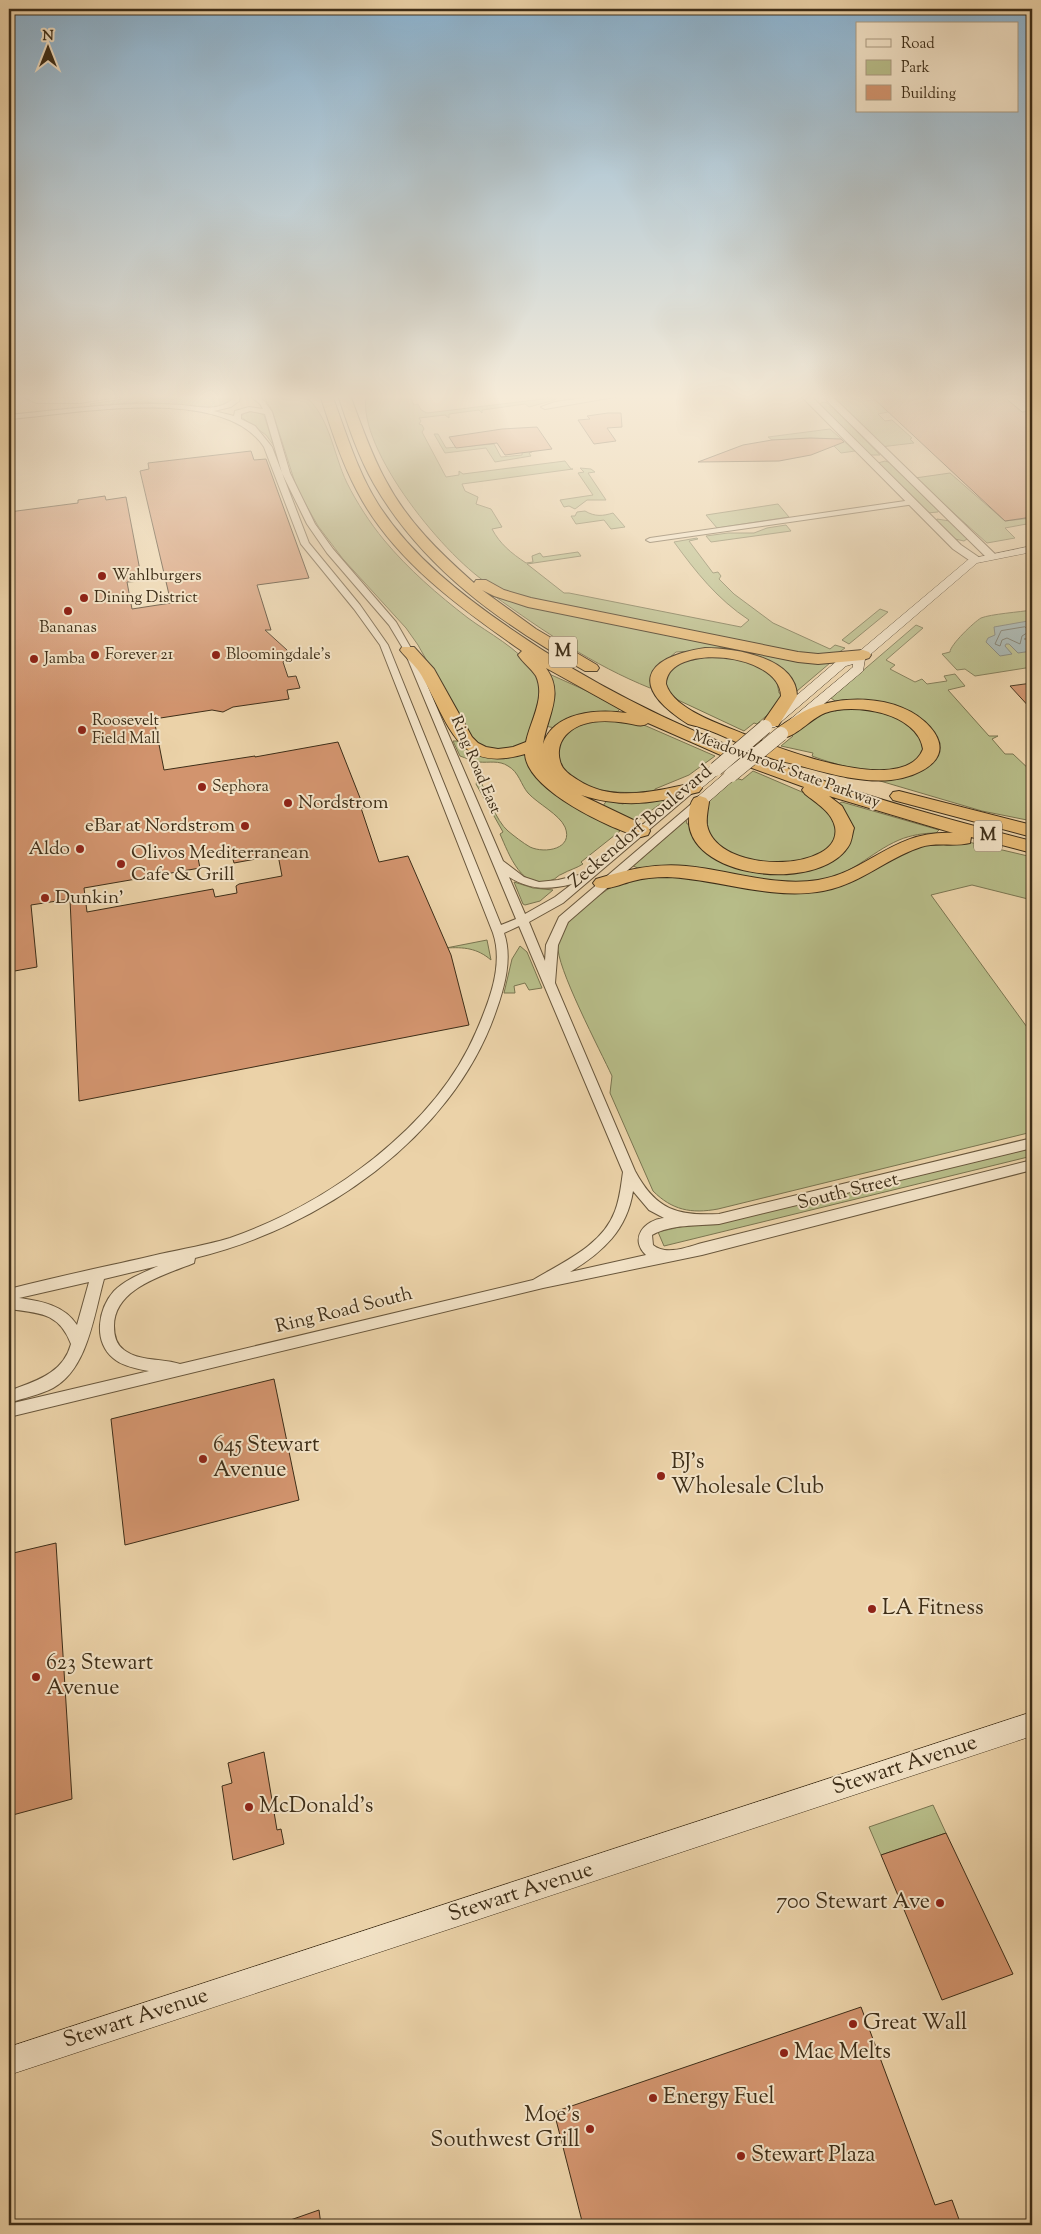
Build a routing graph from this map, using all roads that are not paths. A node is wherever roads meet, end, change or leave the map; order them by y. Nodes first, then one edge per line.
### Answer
1 (284, 499) edge
2 (298, 499) edge
3 (370, 499) edge
4 (390, 499) edge
5 (909, 499) edge
6 (933, 499) edge
7 (912, 502) junction
8 (949, 515) junction
9 (928, 518) junction
10 (292, 523) junction
11 (311, 524) junction
12 (650, 540) dead end
13 (1032, 549) edge
14 (434, 553) junction
15 (991, 556) junction
16 (976, 560) junction
17 (502, 631) junction
18 (408, 650) junction
19 (861, 656) junction
20 (607, 677) dead end
21 (645, 697) dead end
22 (694, 720) junction
23 (773, 728) junction
24 (708, 743) junction
25 (535, 744) junction
26 (773, 753) junction
27 (780, 772) junction
28 (696, 795) junction
29 (641, 831) junction
30 (1032, 831) edge
31 (1032, 849) edge
32 (498, 863) junction
33 (596, 879) junction
34 (522, 921) junction
35 (498, 931) junction
36 (550, 986) junction
37 (1032, 1143) edge
38 (1032, 1165) edge
39 (628, 1172) junction
40 (695, 1221) junction
41 (214, 1248) junction
42 (674, 1256) junction
43 (98, 1274) junction
44 (536, 1285) junction
45 (9, 1295) edge
46 (9, 1303) edge
47 (78, 1346) junction
48 (188, 1370) junction
49 (9, 1398) edge
50 (9, 1411) edge
51 (1032, 1724) edge
52 (9, 2061) edge

1 - 10 street
2 - 11 street, Ring Road East
3 - 17 highway, Meadowbrook State Parkway / M
4 - 14 highway, M
5 - 7 street
6 - 8 street
7 - 9 street
7 - 12 street
8 - 9 street
8 - 15 street
9 - 16 street
10 - 11 street
10 - 35 street
11 - 18 street, Ring Road East
13 - 15 main road, Zeckendorf Boulevard
14 - 19 highway
14 - 20 highway, M
15 - 16 main road, Zeckendorf Boulevard
16 - 19 main road, Zeckendorf Boulevard
17 - 24 highway, Meadowbrook State Parkway / M
17 - 25 highway
18 - 25 highway
18 - 32 street, Ring Road East
19 - 23 main road, Zeckendorf Boulevard
21 - 22 highway, Meadowbrook State Parkway / M
22 - 23 highway
22 - 26 highway, Meadowbrook State Parkway / M
23 - 26 highway
23 - 28 main road, Zeckendorf Boulevard, bridge
23 - 28 main road, Zeckendorf Boulevard, bridge
24 - 27 highway, Meadowbrook State Parkway / M
24 - 28 highway
25 - 29 highway
26 - 30 highway, Meadowbrook State Parkway / M
27 - 28 highway
27 - 31 highway, Meadowbrook State Parkway / M
28 - 29 street, Zeckendorf Boulevard
28 - 33 street, Zeckendorf Boulevard
29 - 33 street, Zeckendorf Boulevard
31 - 33 highway
32 - 33 street
32 - 34 street, Ring Road East
33 - 34 street, Zeckendorf Boulevard
33 - 36 street, Zeckendorf Boulevard
34 - 35 street, Zeckendorf Boulevard
34 - 36 street, Ring Road East
35 - 41 street
36 - 39 street, Ring Road East
37 - 40 street, South Street
38 - 42 street, South Street
39 - 40 street, South Street
39 - 44 street, Ring Road South
40 - 42 street, South Street
41 - 43 street
41 - 48 street
42 - 44 street, South Street
43 - 45 street
43 - 47 street
44 - 48 street, Ring Road South
46 - 47 street
47 - 49 street
48 - 50 street, Ring Road South
51 - 52 main road, Stewart Avenue

